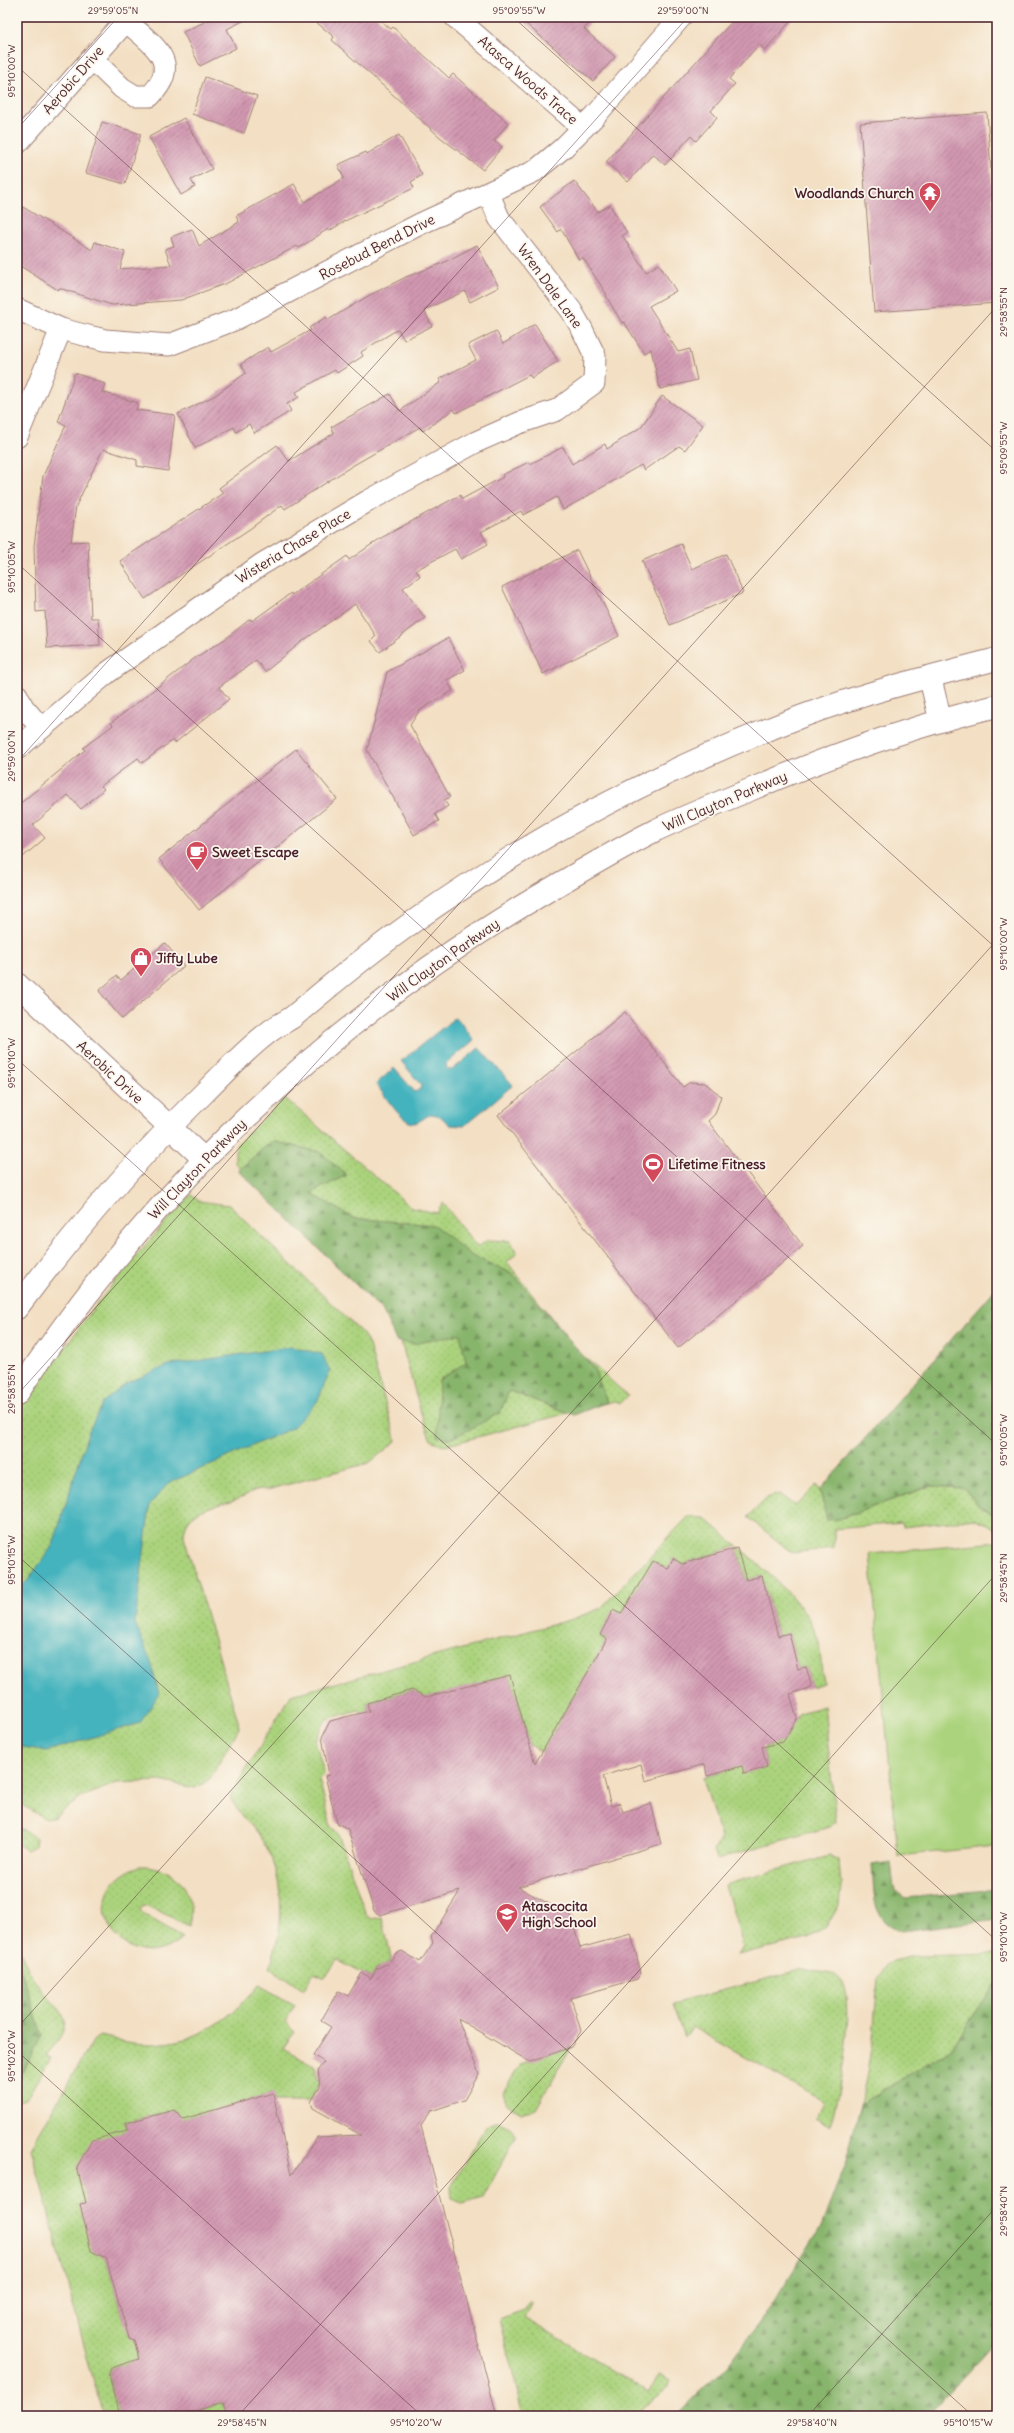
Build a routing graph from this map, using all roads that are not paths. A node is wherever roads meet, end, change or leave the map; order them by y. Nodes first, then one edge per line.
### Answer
1 (455, 17) edge
2 (681, 17) edge
3 (127, 19) edge
4 (92, 59) junction
5 (583, 128) junction
6 (17, 143) edge
7 (489, 194) junction
8 (17, 309) edge
9 (61, 329) junction
10 (594, 383) joint
11 (17, 437) edge
12 (997, 659) edge
13 (930, 677) junction
14 (17, 695) edge
15 (997, 706) edge
16 (940, 719) junction
17 (41, 728) junction
18 (17, 749) edge
19 (17, 984) edge
20 (169, 1126) junction
21 (204, 1158) junction
22 (17, 1308) edge
23 (17, 1394) edge

1 - 5 street, Atasca Woods Trace
2 - 5 street, Rosebud Bend Drive
3 - 4 main road, Aerobic Drive
3 - 4 street
4 - 6 main road, Aerobic Drive
5 - 7 street, Rosebud Bend Drive
7 - 9 street, Rosebud Bend Drive
7 - 10 street, Wren Dale Lane
8 - 9 street, Rosebud Bend Drive
9 - 11 street
10 - 17 street, Wisteria Chase Place
12 - 13 main road
13 - 16 main road
13 - 20 main road
14 - 17 street
15 - 16 main road, Will Clayton Parkway
16 - 21 main road, Will Clayton Parkway
17 - 18 street, Wisteria Chase Place
19 - 20 main road, Aerobic Drive
20 - 21 main road, Aerobic Drive
20 - 22 main road
21 - 23 main road, Will Clayton Parkway

